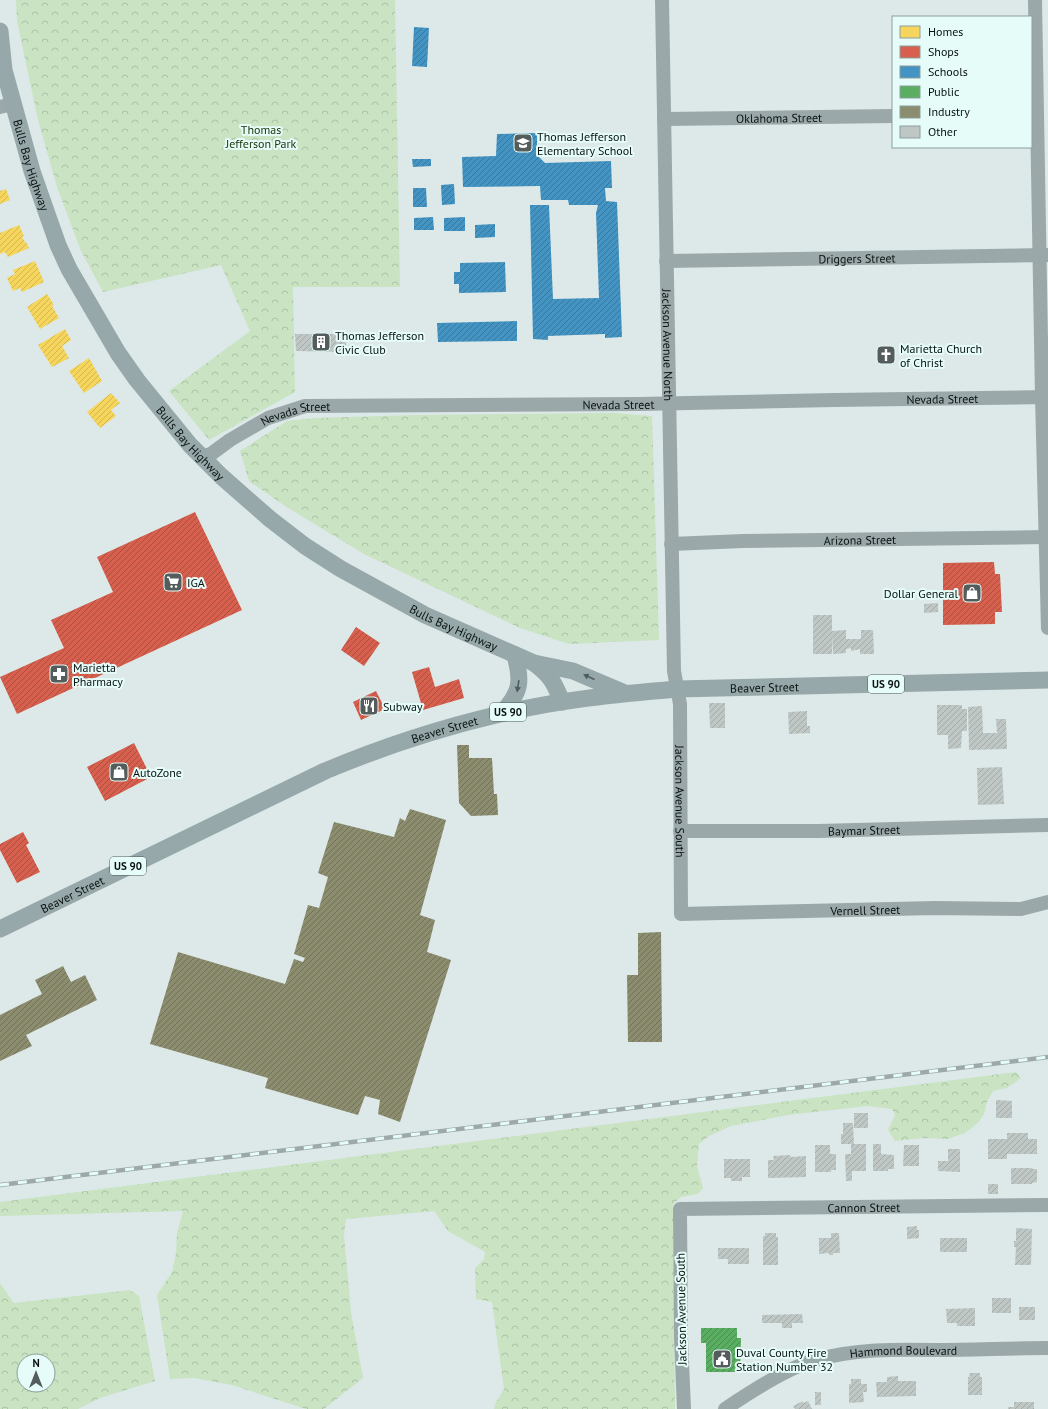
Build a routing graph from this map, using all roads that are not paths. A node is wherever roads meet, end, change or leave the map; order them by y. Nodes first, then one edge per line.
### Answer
1 (662, 0) edge
2 (1035, 0) edge
3 (0, 31) edge
4 (6, 105) edge
5 (1034, 115) edge
6 (892, 116) edge
7 (664, 119) junction
8 (1044, 255) edge
9 (666, 261) junction
10 (1045, 397) edge
11 (670, 403) junction
12 (202, 456) junction
13 (1046, 537) edge
14 (671, 544) junction
15 (1048, 628) edge
16 (514, 655) junction
17 (534, 663) junction
18 (1048, 680) edge
19 (677, 689) junction
20 (625, 693) junction
21 (562, 702) junction
22 (502, 713) junction
23 (1048, 825) edge
24 (680, 831) junction
25 (1048, 902) edge
26 (681, 914) joint
27 (0, 929) edge
28 (1048, 1205) edge
29 (680, 1209) joint
30 (1048, 1348) edge
31 (684, 1409) edge
32 (725, 1409) edge

1 - 7 street, Jackson Avenue North
2 - 5 street
3 - 4 main road, Bulls Bay Highway
4 - 12 main road, Bulls Bay Highway
5 - 8 street
6 - 7 street, Oklahoma Street
7 - 9 street, Jackson Avenue North
8 - 9 street, Driggers Street
8 - 10 street
9 - 11 street, Jackson Avenue North
10 - 11 street, Nevada Street
10 - 13 street
11 - 12 street, Nevada Street
11 - 14 street, Jackson Avenue North
12 - 16 main road, Bulls Bay Highway
13 - 14 street, Arizona Street
13 - 15 street
14 - 19 street, Jackson Avenue North
16 - 17 main road, Bulls Bay Highway
16 -> 22 main road
20 -> 17 main road
17 - 21 main road, Bulls Bay Highway
18 - 19 main road, Beaver Street / US 90
19 - 20 main road, Beaver Street / US 90
19 - 24 street, Jackson Avenue South
20 - 21 main road, Beaver Street / US 90
21 - 22 main road, Beaver Street / US 90
22 - 27 main road, Beaver Street / US 90
23 - 24 street, Baymar Street
24 - 26 street, Jackson Avenue South
25 - 26 street, Vernell Street
28 - 29 street, Cannon Street
29 - 31 street, Jackson Avenue South
30 - 32 street, Hammond Boulevard

